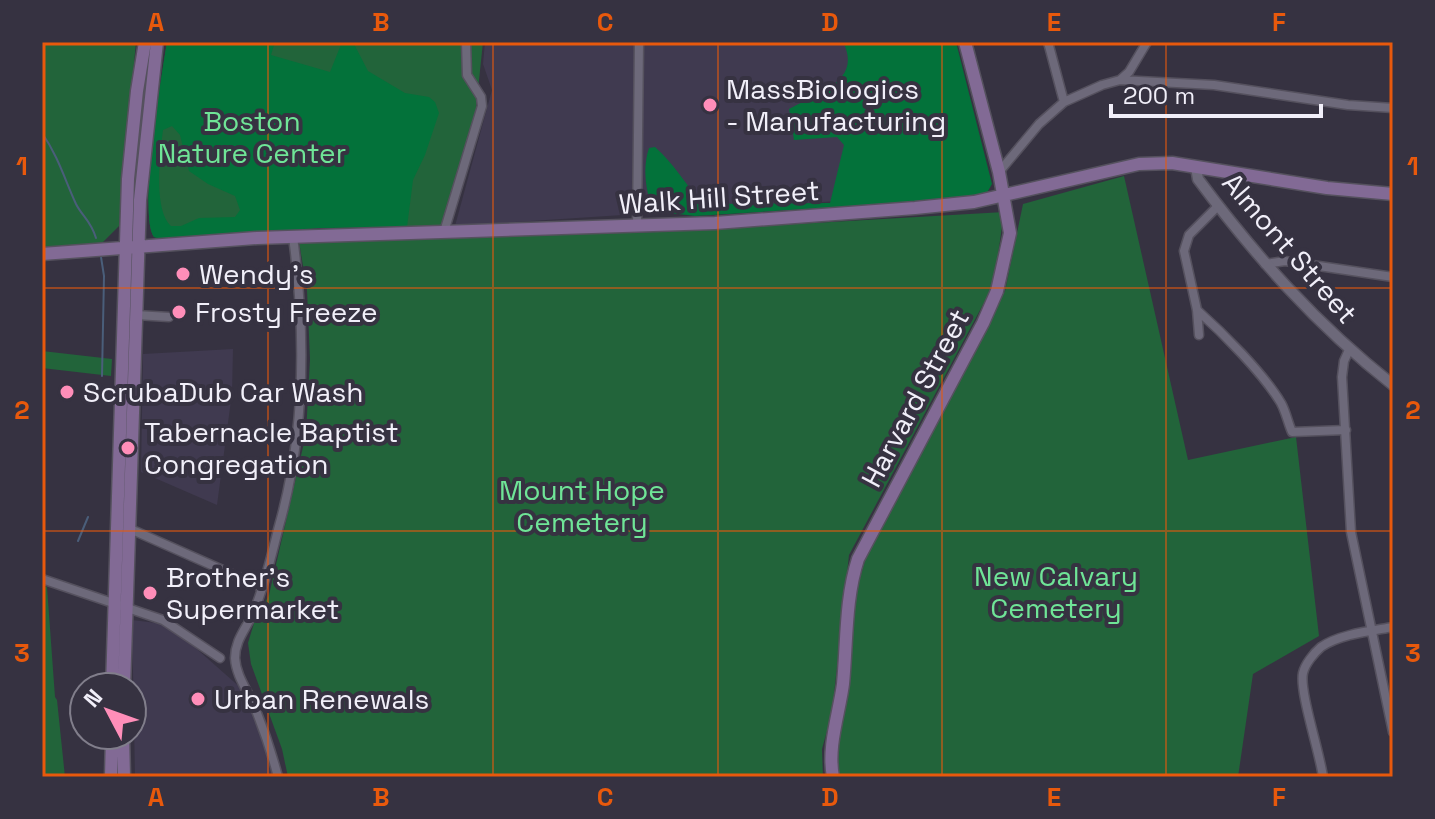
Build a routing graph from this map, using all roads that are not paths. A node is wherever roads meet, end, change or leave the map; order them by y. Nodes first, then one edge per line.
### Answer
1 (145, 42) edge
2 (157, 42) edge
3 (466, 42) edge
4 (639, 42) edge
5 (965, 42) edge
6 (1048, 42) edge
7 (1147, 42) edge
8 (1120, 80) junction
9 (1064, 102) junction
10 (1393, 108) edge
11 (1196, 167) junction
12 (999, 172) junction
13 (1393, 194) edge
14 (1003, 196) junction
15 (1218, 206) junction
16 (637, 227) junction
17 (444, 232) junction
18 (293, 237) junction
19 (131, 248) junction
20 (42, 254) edge
21 (1265, 264) junction
22 (1393, 277) edge
23 (1197, 310) junction
24 (136, 315) junction
25 (169, 317) dead end
26 (1199, 335) dead end
27 (1349, 350) junction
28 (1393, 385) edge
29 (1346, 430) junction
30 (128, 528) junction
31 (42, 579) edge
32 (261, 587) junction
33 (120, 604) junction
34 (1393, 627) edge
35 (1373, 631) junction
36 (220, 658) dead end
37 (114, 671) edge
38 (123, 671) edge
39 (1393, 732) edge
40 (112, 751) edge
41 (123, 751) edge
42 (111, 777) edge
43 (124, 777) edge
44 (278, 777) edge
45 (833, 777) edge
46 (1323, 777) edge

1 - 19 main road
2 - 19 main road
3 - 17 street
4 - 16 street
5 - 12 main road, Harvard Street
6 - 9 street
7 - 8 street
8 - 9 street
8 - 10 street
9 - 12 street
11 - 13 main road, Walk Hill Street
11 - 14 main road, Walk Hill Street
11 - 15 street, Almont Street
12 - 14 main road, Harvard Street
14 - 16 main road, Walk Hill Street
14 - 45 main road, Harvard Street
15 - 21 street, Almont Street
15 - 23 street
16 - 17 main road, Walk Hill Street
17 - 18 main road, Walk Hill Street
18 - 19 main road, Walk Hill Street
18 - 32 street
19 - 20 main road, Walk Hill Street
19 - 24 main road
19 - 33 main road
21 - 22 street
21 - 27 street, Almont Street
23 - 26 street
23 - 29 street
24 - 25 street
24 - 30 main road
27 - 28 street, Almont Street
27 - 29 street
29 - 35 street
30 - 32 street
30 - 33 main road
31 - 33 street
32 - 44 street
33 - 36 street
33 - 37 main road
33 - 38 main road
34 - 35 street
35 - 39 street
35 - 46 street
40 - 42 main road
41 - 43 main road

